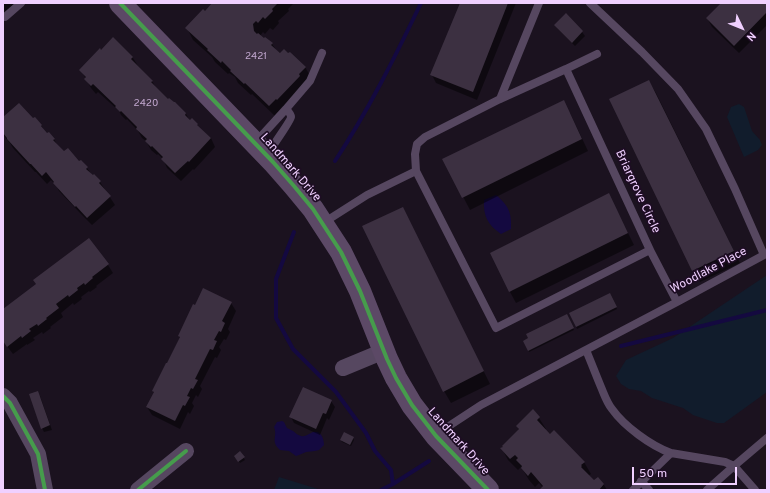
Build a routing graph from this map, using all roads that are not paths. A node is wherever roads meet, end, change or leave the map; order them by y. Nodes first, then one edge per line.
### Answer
1 (21, 3) edge
2 (120, 3) edge
3 (539, 3) edge
4 (590, 3) edge
5 (3, 17) edge
6 (322, 53) dead end
7 (597, 54) dead end
8 (566, 69) junction
9 (500, 99) junction
10 (286, 110) junction
11 (261, 149) junction
12 (416, 171) junction
13 (323, 223) junction
14 (650, 250) junction
15 (677, 302) junction
16 (586, 350) junction
17 (384, 351) junction
18 (343, 368) dead end
19 (3, 396) edge
20 (436, 436) junction
21 (767, 438) edge
22 (186, 451) dead end
23 (671, 453) junction
24 (734, 466) junction
25 (641, 481) junction
26 (46, 490) edge
27 (138, 490) edge
28 (488, 490) edge
29 (633, 490) edge
30 (650, 490) edge
31 (707, 490) edge
32 (755, 490) edge

1 - 5 lane
2 - 11 street, Landmark Drive
3 - 9 lane
4 - 15 lane, Woodlake Place
6 - 10 lane
7 - 8 lane
8 - 9 lane, Briargrove Circle
8 - 14 lane, Briargrove Circle
9 - 12 lane, Briargrove Circle
10 - 11 lane
10 - 11 lane
11 - 13 street, Landmark Drive
12 - 13 lane
12 - 14 lane, Briargrove Circle
13 - 17 street, Landmark Drive
14 - 15 lane
15 - 16 lane, Woodlake Place
16 - 20 lane, Woodlake Place
16 - 23 lane
17 - 18 street
17 - 20 street, Landmark Drive
19 - 26 street
20 - 28 street, Landmark Drive
21 - 24 lane
22 - 27 street
23 - 24 lane
23 - 25 lane
24 - 31 lane
24 - 32 lane
25 - 29 lane
25 - 30 lane

